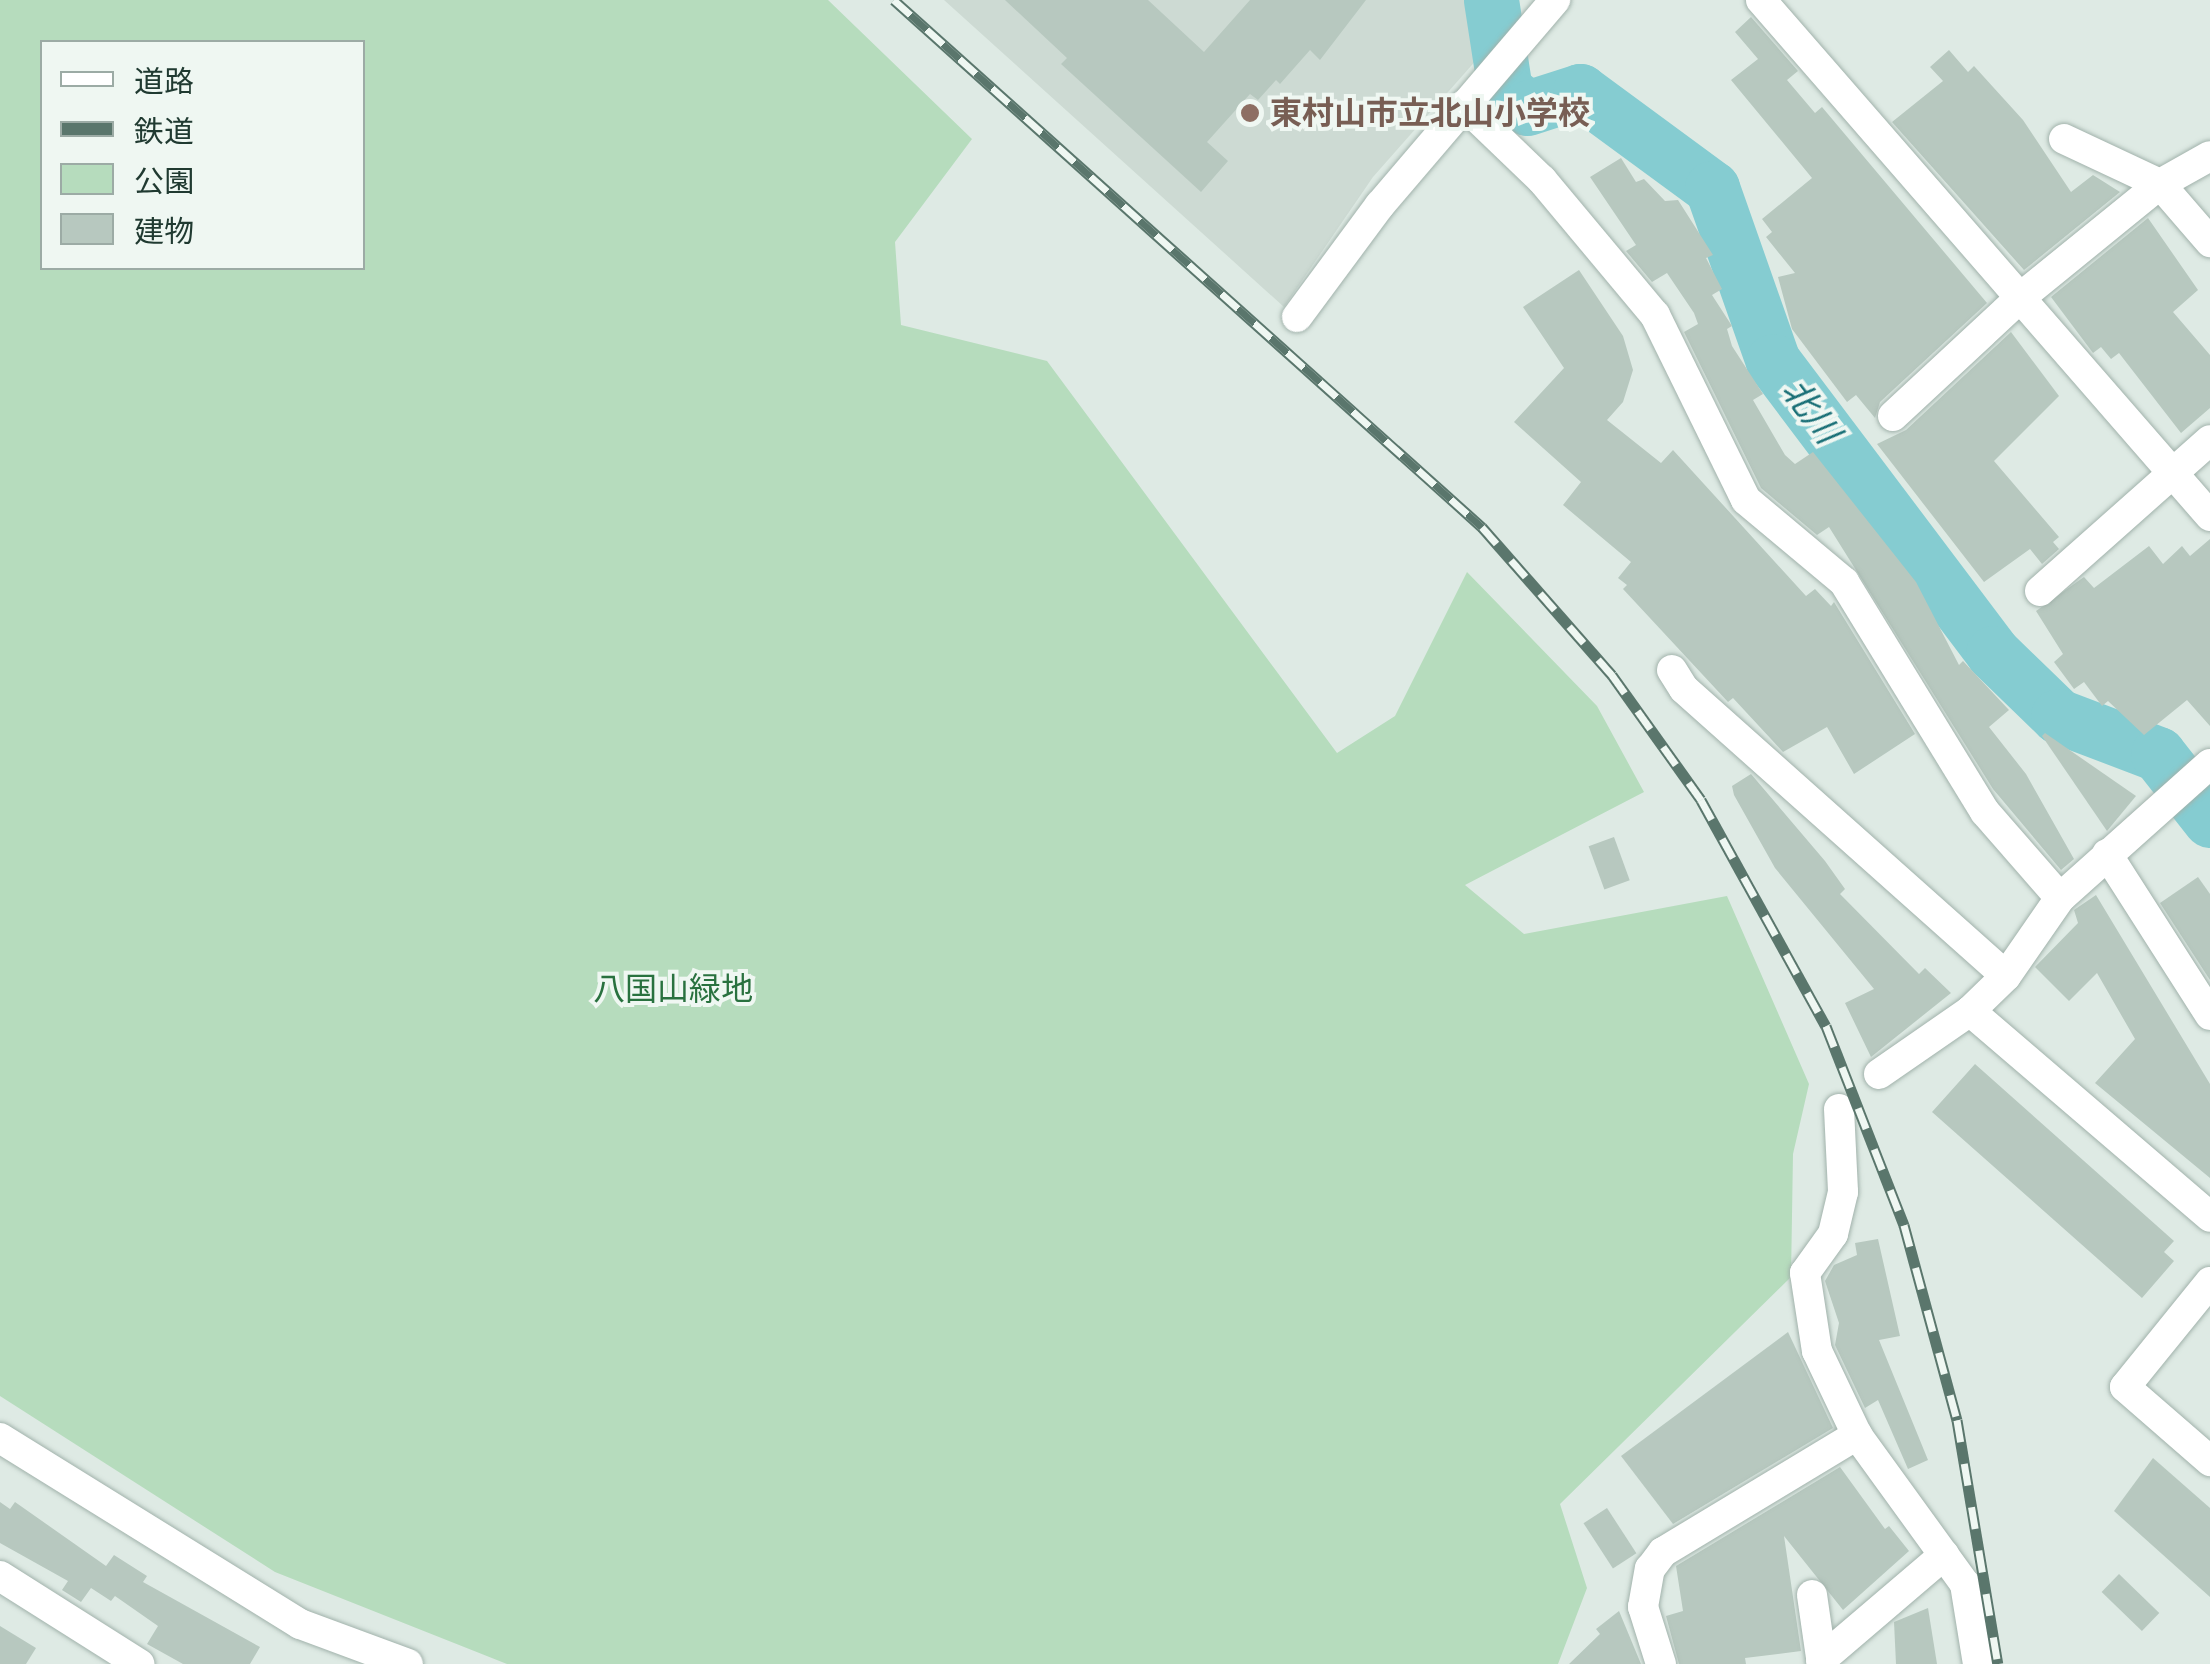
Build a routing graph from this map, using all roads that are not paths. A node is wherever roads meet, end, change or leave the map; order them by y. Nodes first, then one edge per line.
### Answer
1 (1761, 0) edge
2 (1550, 6) edge
3 (1464, 105) junction
4 (2064, 139) dead end
5 (2210, 156) edge
6 (2160, 184) junction
7 (2210, 242) edge
8 (2021, 297) junction
9 (1297, 317) dead end
10 (1893, 416) dead end
11 (2210, 440) edge
12 (2172, 472) junction
13 (2210, 516) edge
14 (2040, 591) dead end
15 (1672, 670) dead end
16 (2209, 765) edge
17 (2107, 854) junction
18 (2060, 898) junction
19 (2006, 976) junction
20 (1970, 1010) junction
21 (2210, 1015) edge
22 (1879, 1074) dead end
23 (1839, 1108) dead end
24 (2210, 1217) edge
25 (2210, 1282) edge
26 (1857, 1435) junction
27 (0, 1438) edge
28 (2210, 1461) edge
29 (1944, 1555) junction
30 (0, 1576) edge
31 (1812, 1595) dead end
32 (1822, 1662) edge
33 (138, 1664) edge
34 (408, 1664) edge
35 (1661, 1664) edge
36 (1978, 1664) edge

1 - 8 street
2 - 3 street
3 - 9 street
3 - 18 street
4 - 6 street
5 - 6 street
6 - 7 street
6 - 8 street
8 - 10 street
8 - 12 street
11 - 12 street
12 - 13 street
12 - 14 street
15 - 19 street
16 - 17 street
17 - 18 street
17 - 21 street
18 - 19 street
19 - 20 street
20 - 22 street
20 - 24 street
23 - 26 street
25 - 28 street
26 - 29 street
26 - 35 street
27 - 34 street
29 - 32 street
29 - 36 street
30 - 33 street
31 - 32 street

